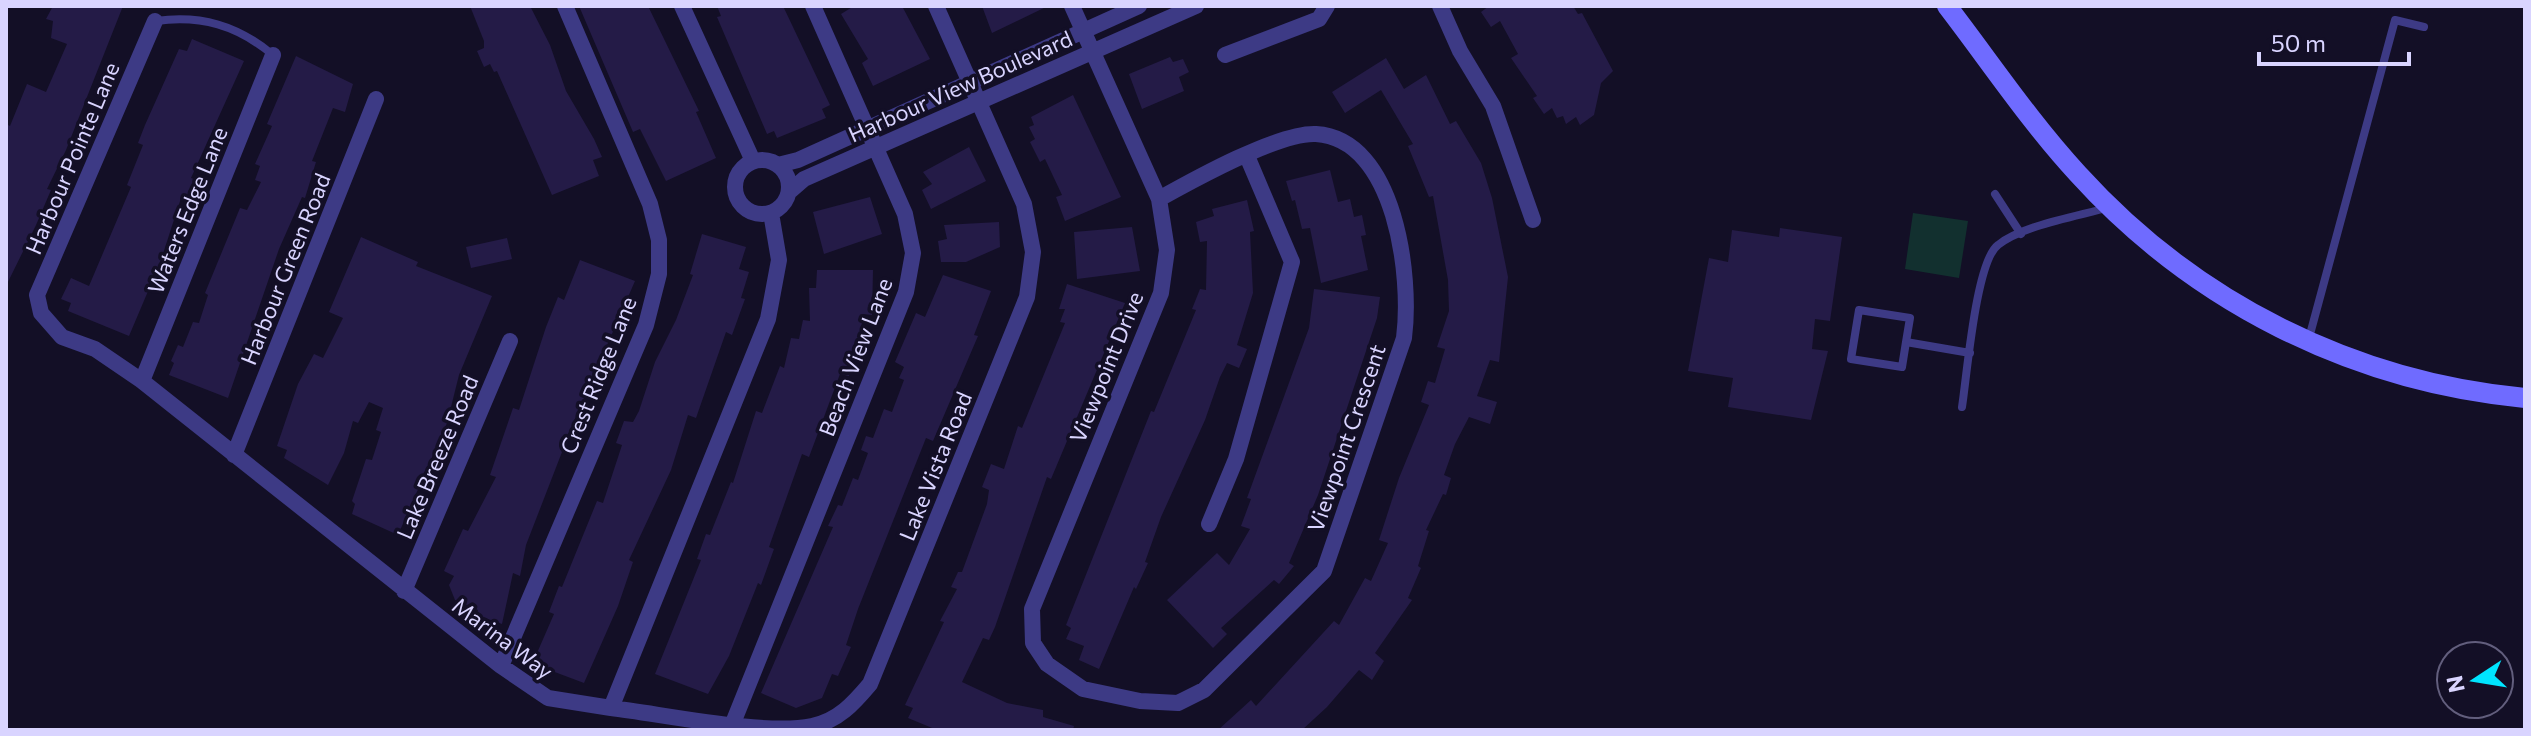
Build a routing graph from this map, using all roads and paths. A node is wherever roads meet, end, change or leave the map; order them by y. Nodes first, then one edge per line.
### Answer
1 (565, 6) edge
2 (682, 6) edge
3 (813, 6) edge
4 (936, 6) edge
5 (1072, 6) edge
6 (1139, 6) edge
7 (1196, 6) edge
8 (1327, 6) edge
9 (1440, 6) edge
10 (1947, 6) edge
11 (155, 21) joint
12 (2424, 27) dead end
13 (1083, 31) junction
14 (1092, 52) junction
15 (273, 55) joint
16 (1225, 55) dead end
17 (970, 82) junction
18 (376, 99) dead end
19 (979, 102) junction
20 (867, 129) junction
21 (875, 147) junction
22 (1247, 156) junction
23 (753, 161) junction
24 (778, 165) junction
25 (789, 192) junction
26 (1995, 194) dead end
27 (1159, 199) junction
28 (2110, 207) junction
29 (771, 213) junction
30 (1533, 220) dead end
31 (2021, 234) junction
32 (41, 313) joint
33 (510, 341) dead end
34 (1906, 342) junction
35 (2307, 343) junction
36 (1970, 353) junction
37 (142, 381) junction
38 (2525, 398) edge
39 (1962, 407) dead end
40 (234, 455) junction
41 (1209, 524) dead end
42 (404, 591) junction
43 (1032, 609) joint
44 (501, 666) junction
45 (611, 708) junction
46 (733, 723) junction

1 - 44 street, Crest Ridge Lane
2 - 23 street
3 - 20 street, Beach View Lane
4 - 17 street, Lake Vista Road
5 - 13 street, Viewpoint Drive
6 - 13 street, Harbour View Boulevard
7 - 14 street, Harbour View Boulevard
8 - 16 street
9 - 30 street
10 - 28 street
11 - 15 lane
11 - 32 street, Harbour Pointe Lane
12 - 35 lane
13 - 14 street, Viewpoint Drive
13 - 17 street, Harbour View Boulevard
14 - 19 street, Harbour View Boulevard
14 - 27 street, Viewpoint Drive
15 - 37 street, Waters Edge Lane
17 - 19 street, Lake Vista Road
17 - 20 street, Harbour View Boulevard
18 - 40 street, Harbour Green Road
19 - 21 street, Harbour View Boulevard
19 - 46 street, Lake Vista Road
20 - 21 street, Beach View Lane
20 - 24 street, Harbour View Boulevard
21 - 25 street, Harbour View Boulevard
21 - 46 street, Beach View Lane
22 - 27 street, Viewpoint Crescent
22 - 41 street
22 - 43 street, Viewpoint Crescent
23 - 24 street
23 - 29 street
24 - 25 street
25 - 29 street
26 - 31 lane
27 - 43 street, Viewpoint Drive
28 - 31 lane
28 - 35 street
29 - 45 street
31 - 36 lane
32 - 37 street, Marina Way
33 - 42 street, Lake Breeze Road
34 - 34 lane
34 - 36 lane
35 - 38 street
36 - 39 lane
37 - 40 street, Marina Way
40 - 42 street, Marina Way
42 - 44 street, Marina Way
44 - 45 street, Marina Way
45 - 46 street, Lake Vista Road

